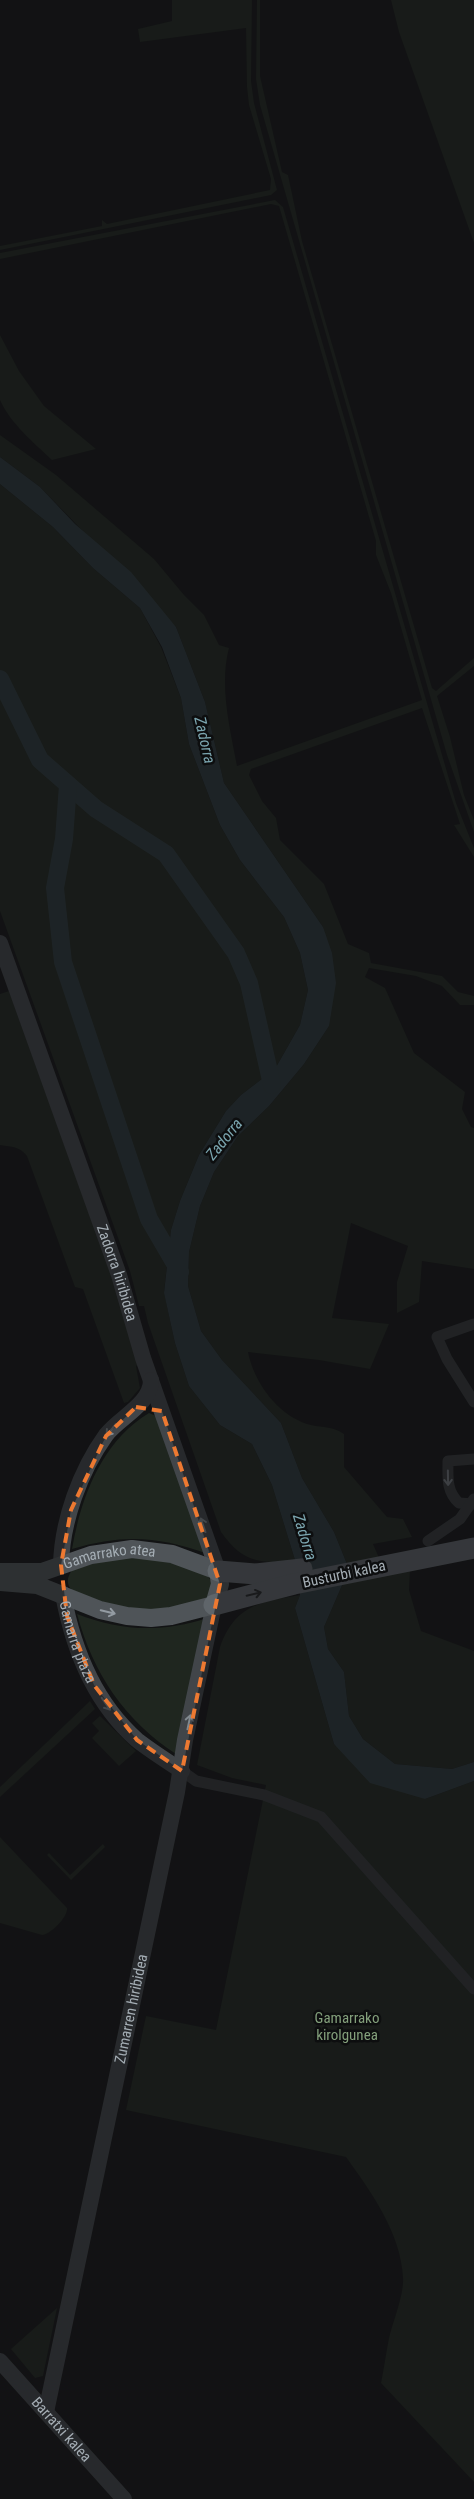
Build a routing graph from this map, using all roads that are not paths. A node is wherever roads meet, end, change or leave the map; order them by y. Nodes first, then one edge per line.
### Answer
1 (0, 943) edge
2 (6, 976) edge
3 (474, 1324) edge
4 (151, 1380) junction
5 (474, 1402) edge
6 (136, 1407) junction
7 (162, 1411) junction
8 (474, 1459) edge
9 (474, 1502) edge
10 (474, 1534) edge
11 (428, 1541) junction
12 (474, 1548) edge
13 (406, 1553) junction
14 (61, 1565) junction
15 (218, 1571) junction
16 (0, 1572) edge
17 (292, 1578) junction
18 (0, 1582) edge
19 (63, 1594) junction
20 (214, 1605) junction
21 (182, 1771) junction
22 (474, 1989) edge
23 (0, 2361) edge
24 (46, 2412) junction
25 (124, 2499) edge

1 - 2 street, Zadorra hiribidea
2 - 4 street, Zadorra hiribidea
3 - 5 street
4 - 6 street, Gamarra plaza
4 - 7 street, Zadorra hiribidea
6 - 7 street
6 -> 14 street, Gamarra plaza
15 -> 7 street, Zadorra hiribidea
8 -> 9 street
9 - 11 street
10 - 11 highway, Busturbi kalea
11 - 13 highway, Busturbi kalea
12 - 13 highway, Busturbi kalea
13 - 17 highway, Busturbi kalea
14 - 15 main road, Gamarrako atea
14 - 16 main road, Gamarrako atea
14 - 19 main road, Gamarra plaza
15 - 17 highway, Busturbi kalea
15 - 20 main road, Zadorra hiribidea
20 -> 17 highway, Busturbi kalea
18 - 19 main road, Gamarrako atea
19 -> 20 main road, Gamarrako atea
19 -> 21 street, Gamarra plaza
21 -> 20 street, Zumarren hiribidea
21 - 22 street
21 - 24 street, Zumarren hiribidea
23 - 24 street, Barratxi kalea
24 - 25 street, Barratxi kalea

